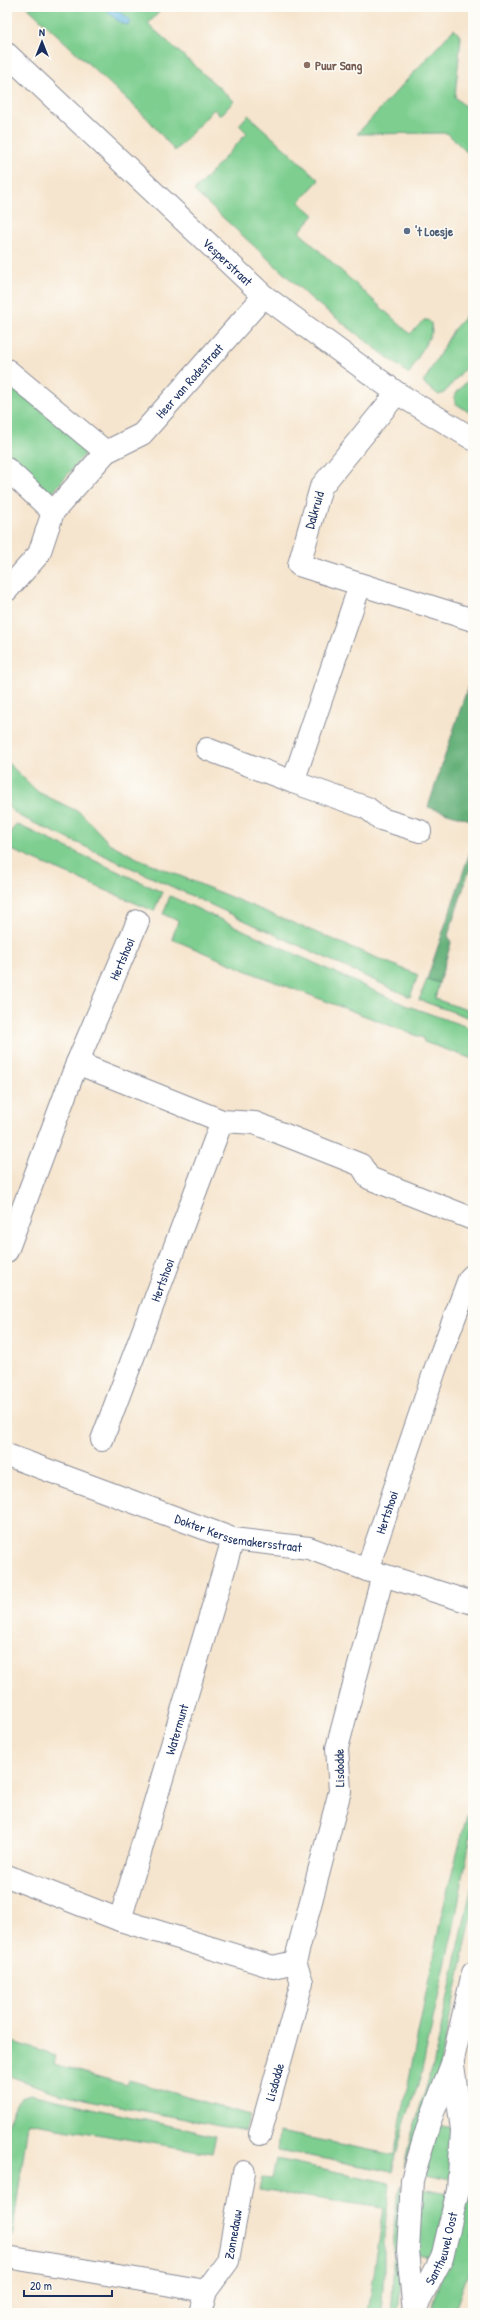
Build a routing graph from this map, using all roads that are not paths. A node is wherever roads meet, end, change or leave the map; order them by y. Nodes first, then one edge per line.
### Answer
1 (7, 54) edge
2 (264, 296) junction
3 (7, 370) edge
4 (397, 393) junction
5 (473, 439) edge
6 (106, 452) junction
7 (7, 468) edge
8 (53, 512) junction
9 (360, 585) junction
10 (7, 590) edge
11 (473, 620) edge
12 (207, 749) dead end
13 (293, 782) junction
14 (420, 831) dead end
15 (138, 921) dead end
16 (77, 1063) junction
17 (222, 1121) junction
18 (473, 1219) edge
19 (7, 1251) edge
20 (473, 1275) edge
21 (102, 1440) dead end
22 (7, 1456) edge
23 (233, 1539) junction
24 (375, 1572) junction
25 (473, 1603) edge
26 (7, 1876) edge
27 (120, 1920) junction
28 (295, 1962) junction
29 (473, 1973) edge
30 (452, 2064) junction
31 (260, 2134) dead end
32 (244, 2172) dead end
33 (7, 2257) edge
34 (206, 2290) junction
35 (414, 2312) edge
36 (200, 2313) edge

1 - 2 street, Vesperstraat
2 - 4 street, Vesperstraat
2 - 6 street, Heer van Rodestraat
3 - 6 street
4 - 5 street, Vesperstraat
4 - 9 street, Dalkruid
6 - 8 street, Heer van Rodestraat
7 - 8 street
8 - 10 street, Heer van Rodestraat
9 - 11 street, Dalkruid
9 - 13 street
12 - 13 street
13 - 14 street
15 - 16 street, Hertshooi
16 - 17 street
16 - 19 street, Hertshooi
17 - 18 street
17 - 21 street, Hertshooi
20 - 24 street, Hertshooi
22 - 23 street, Dokter Kerssemakersstraat
23 - 24 street, Dokter Kerssemakersstraat
23 - 27 street, Watermunt
24 - 25 street, Dokter Kerssemakersstraat
24 - 28 street, Lisdodde
26 - 27 street
27 - 28 street
28 - 31 street, Lisdodde
29 - 30 street, Santheuvel Oost
30 - 35 street, Santheuvel Oost
30 - 35 street, Santheuvel Oost
32 - 34 street, Zonnedauw
33 - 34 street
34 - 36 street, Zonnedauw

